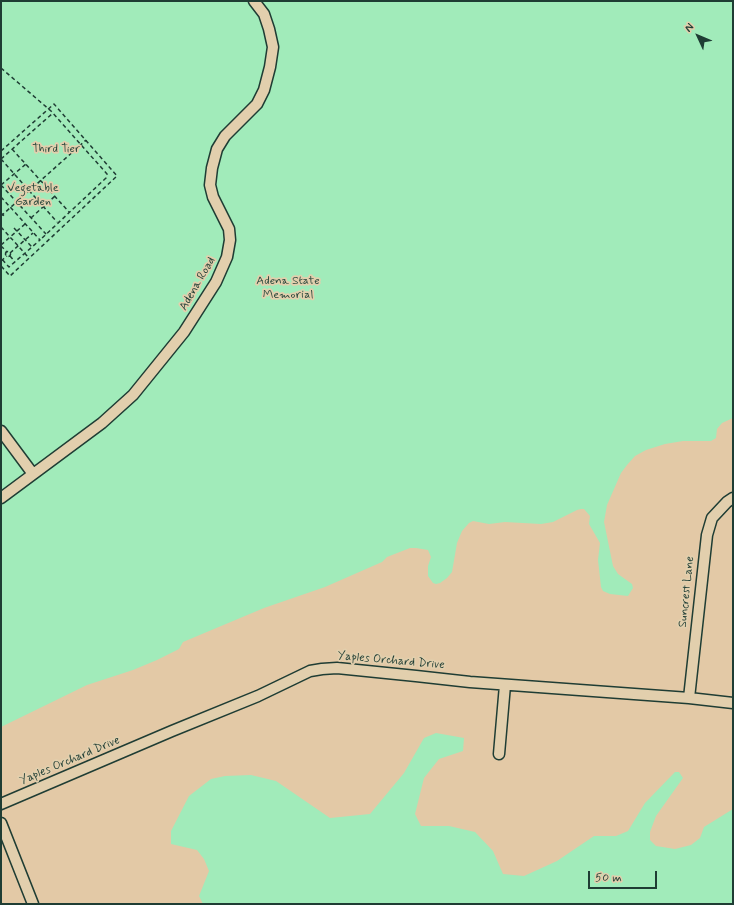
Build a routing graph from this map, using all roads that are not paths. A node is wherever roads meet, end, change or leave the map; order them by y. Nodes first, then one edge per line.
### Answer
1 (254, 1) edge
2 (1, 431) edge
3 (33, 474) junction
4 (1, 498) edge
5 (733, 498) edge
6 (505, 685) junction
7 (689, 698) junction
8 (733, 702) edge
9 (499, 754) dead end
10 (1, 804) edge
11 (1, 823) edge
12 (34, 904) edge

1 - 3 street, Adena Road
2 - 3 street
3 - 4 street, Adena Road
5 - 7 street, Suncrest Lane
6 - 7 street, Yaples Orchard Drive
6 - 9 street
6 - 10 street, Yaples Orchard Drive
7 - 8 street, Yaples Orchard Drive
11 - 12 street

